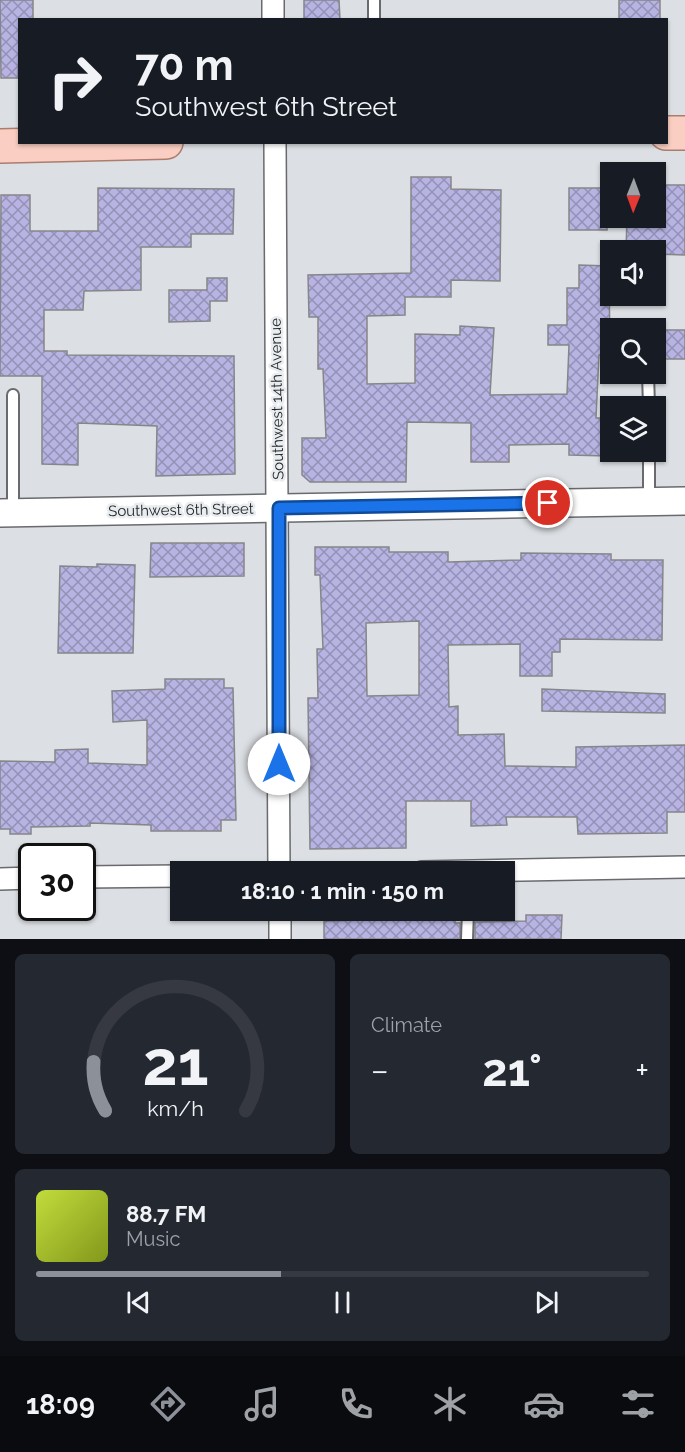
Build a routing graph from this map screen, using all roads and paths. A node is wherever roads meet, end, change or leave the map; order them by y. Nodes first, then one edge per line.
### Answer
1 (273, 0) edge
2 (374, 0) edge
3 (273, 18) edge
4 (374, 18) edge
5 (668, 133) edge
6 (685, 133) edge
7 (83, 144) edge
8 (275, 144) edge
9 (0, 146) edge
10 (13, 395) dead end
11 (649, 462) edge
12 (685, 501) edge
13 (649, 502) junction
14 (279, 508) junction
15 (6, 513) edge
16 (279, 861) edge
17 (685, 867) edge
18 (515, 870) edge
19 (170, 876) edge
20 (18, 878) edge
21 (96, 878) edge
22 (0, 879) edge
23 (280, 921) edge
24 (468, 921) edge
25 (280, 939) edge
26 (467, 939) edge

1 - 3 street
2 - 4 lane
5 - 6 main road
7 - 9 main road
8 - 14 street, Southwest 14th Avenue
10 - 15 lane
11 - 13 lane
12 - 13 street, Southwest 6th Street
13 - 14 street, Southwest 6th Street
14 - 15 street, Southwest 6th Street
14 - 16 street, Southwest 14th Avenue
17 - 18 street
19 - 21 street
20 - 22 street
23 - 25 street
24 - 26 lane

